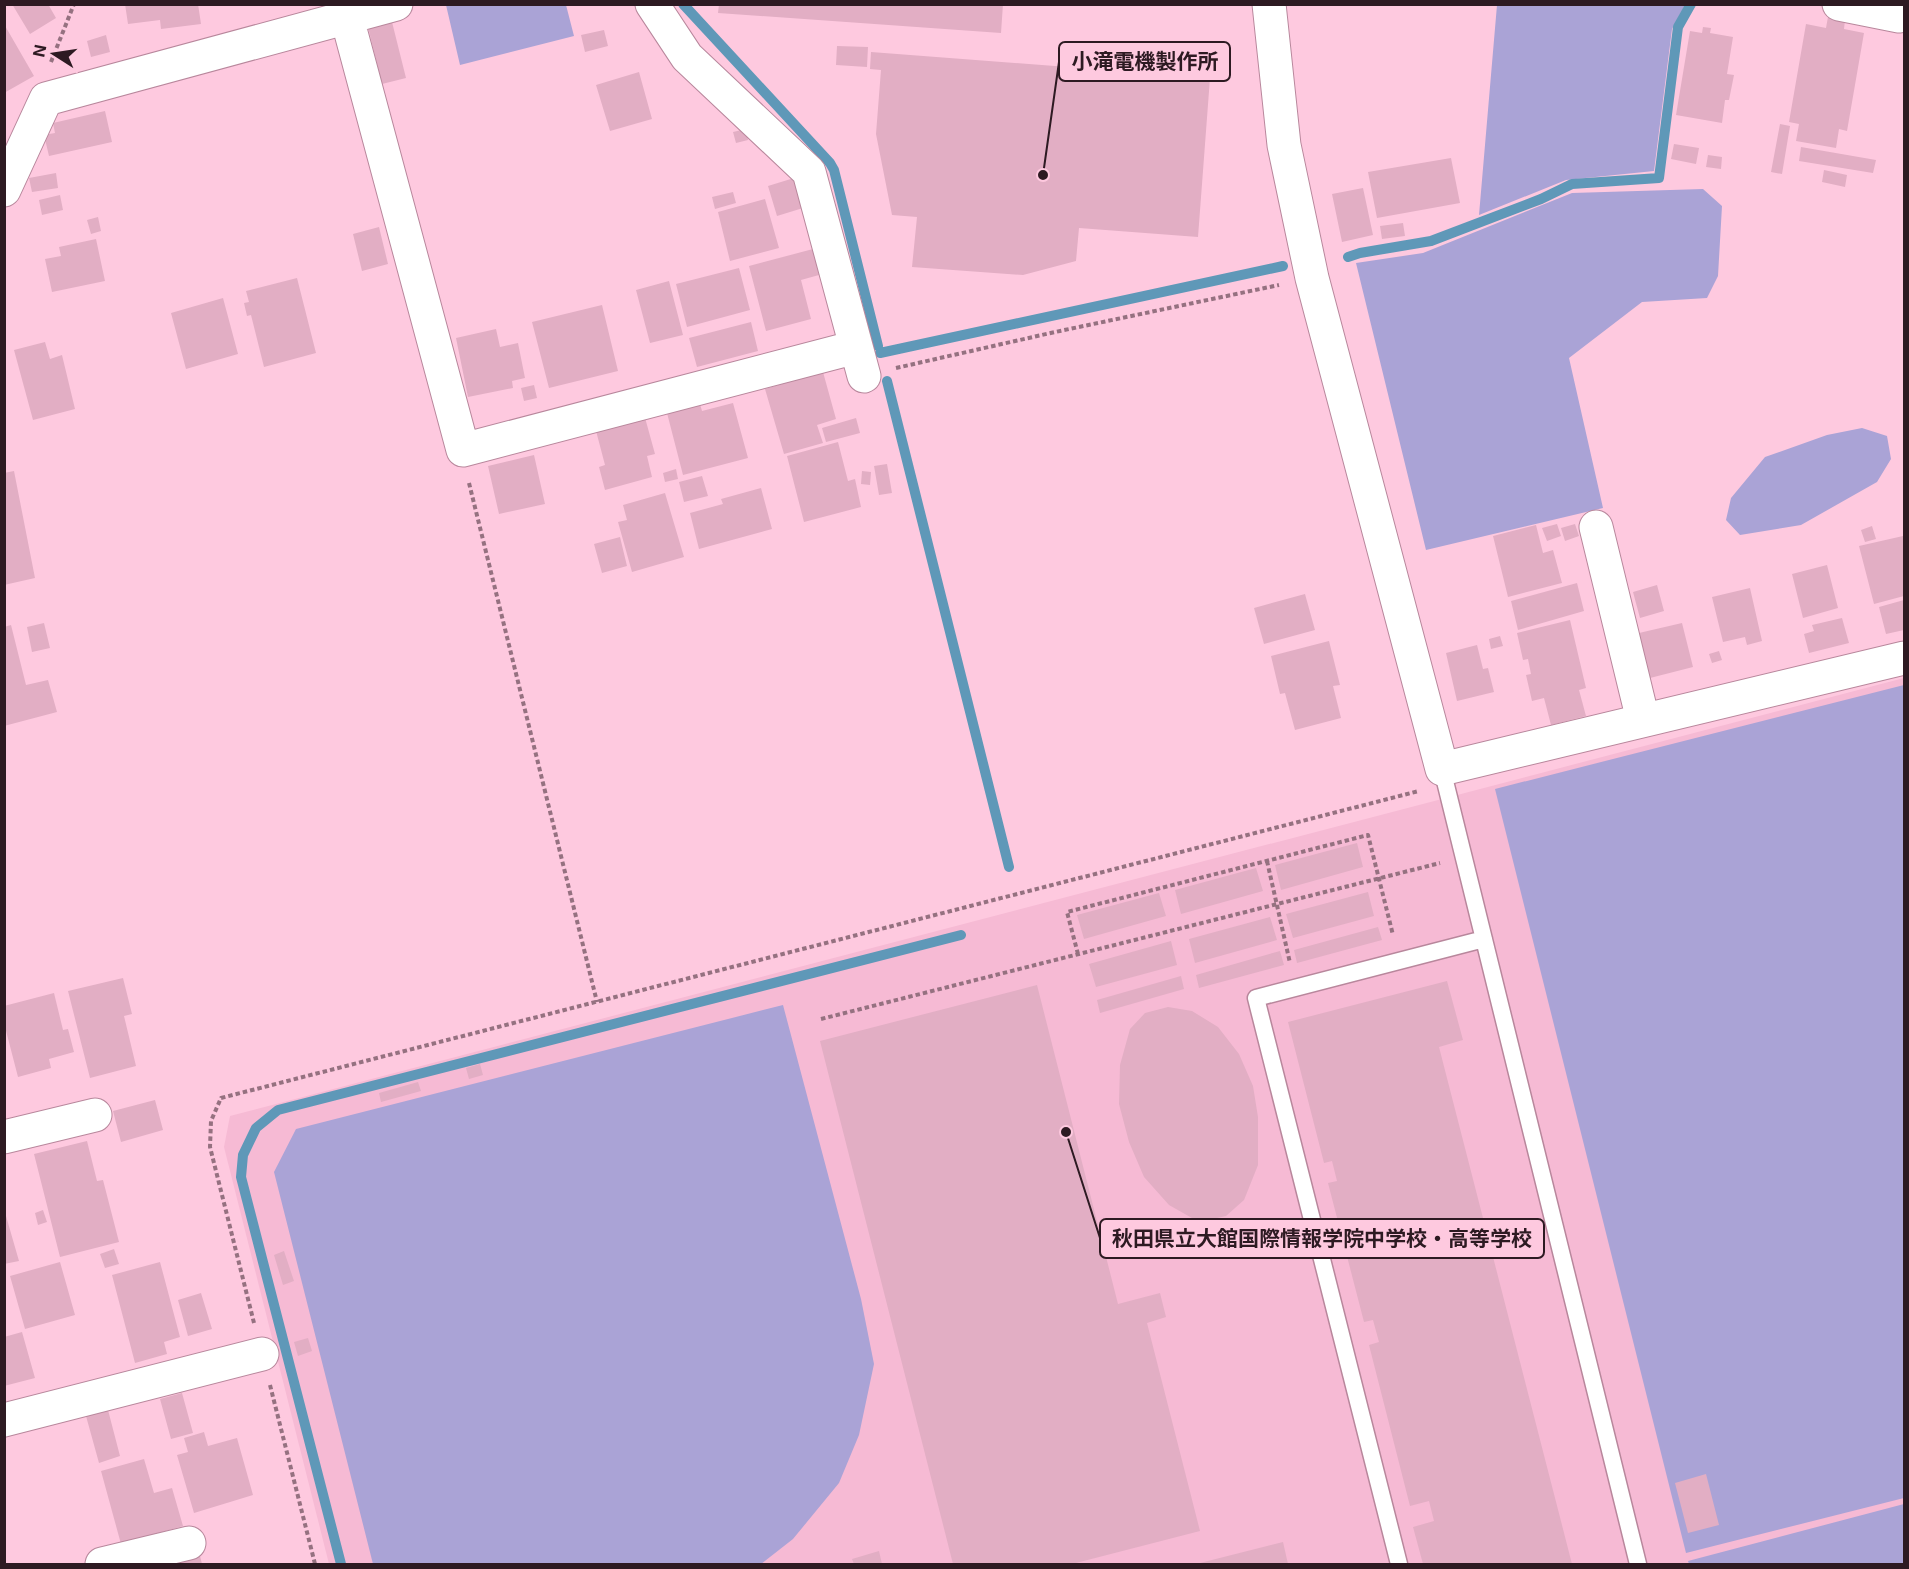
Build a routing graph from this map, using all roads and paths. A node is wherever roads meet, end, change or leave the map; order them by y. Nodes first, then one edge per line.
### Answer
1 (74, 4) edge
2 (396, 4) edge
3 (652, 4) edge
4 (1269, 4) edge
5 (1839, 4) edge
6 (1900, 4) edge
7 (347, 18) junction
8 (46, 99) junction
9 (4, 190) edge
10 (1312, 278) junction
11 (860, 362) junction
12 (463, 450) junction
13 (1596, 527) dead end
14 (1905, 658) edge
15 (1643, 720) junction
16 (1444, 776) junction
17 (1464, 857) junction
18 (1267, 861) junction
19 (1379, 878) junction
20 (1277, 904) junction
21 (1484, 939) junction
22 (1078, 954) junction
23 (1400, 961) junction
24 (1296, 988) junction
25 (597, 1002) junction
26 (821, 1019) dead end
27 (94, 1115) dead end
28 (4, 1137) edge
29 (262, 1354) junction
30 (4, 1420) edge
31 (189, 1543) dead end
32 (102, 1564) edge
33 (315, 1564) edge
34 (1399, 1564) edge
35 (1638, 1564) edge

1 - 8 path
2 - 7 street
3 - 11 street
4 - 10 street
5 - 6 street
7 - 8 street
7 - 12 street
8 - 9 street
10 - 11 path
10 - 16 street
11 - 12 street
12 - 25 path
13 - 15 street
14 - 15 street
15 - 16 street
16 - 17 lane
16 - 25 path
17 - 19 path
17 - 21 lane
18 - 19 path
18 - 20 path
18 - 22 path
19 - 20 path
19 - 23 path
20 - 22 path
20 - 24 path
21 - 23 lane
21 - 35 lane
22 - 26 path
23 - 24 lane
24 - 34 lane
25 - 29 path
27 - 28 street
29 - 30 street
29 - 33 path
31 - 32 street

